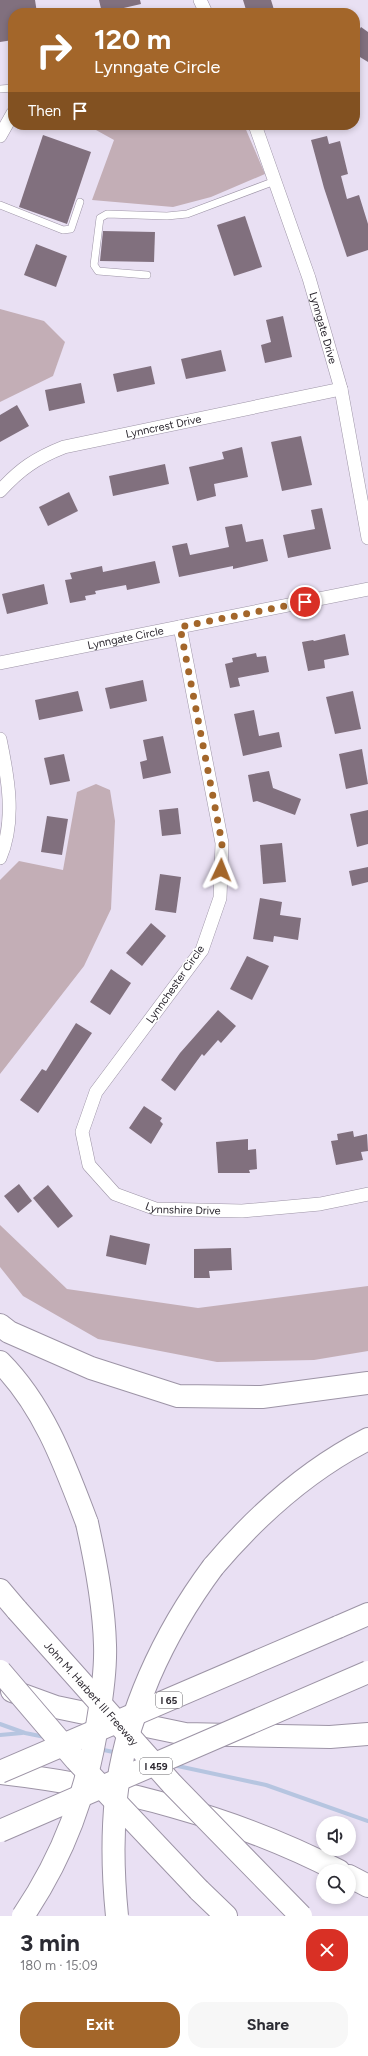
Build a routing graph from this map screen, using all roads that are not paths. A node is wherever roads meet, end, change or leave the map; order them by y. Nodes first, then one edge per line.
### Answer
1 (8, 122) edge
2 (257, 130) edge
3 (0, 136) edge
4 (275, 181) junction
5 (80, 202) dead end
6 (0, 204) edge
7 (147, 275) dead end
8 (340, 389) junction
9 (0, 491) edge
10 (368, 538) edge
11 (368, 590) edge
12 (180, 627) junction
13 (0, 663) edge
14 (0, 739) edge
15 (0, 858) edge
16 (96, 1092) joint
17 (368, 1194) edge
18 (0, 1325) edge
19 (0, 1362) edge
20 (368, 1383) edge
21 (368, 1439) edge
22 (0, 1590) edge
23 (368, 1614) edge
24 (0, 1671) edge
25 (368, 1672) edge
26 (0, 1686) edge
27 (368, 1734) edge
28 (0, 1773) edge
29 (0, 1831) edge
30 (326, 1864) edge
31 (356, 1880) edge
32 (368, 1886) edge
33 (23, 1916) edge
34 (116, 1916) edge
35 (226, 1916) edge
36 (301, 1916) edge

1 - 3 street
2 - 4 street, Lynngate Drive
4 - 7 lane
4 - 8 street, Lynngate Drive
5 - 6 lane
8 - 9 street, Lynncrest Drive
8 - 10 street, Lynngate Drive
11 - 12 street, Lynngate Circle
12 - 13 street, Lynngate Circle
12 - 16 street, Lynnchester Circle
14 - 15 street
16 - 17 street, Lynnshire Drive
18 - 20 highway
19 - 33 highway, bridge
21 - 34 highway, bridge
22 - 36 highway, John M. Harbert III Freeway / I 459, bridge
23 - 28 highway, I 65, bridge
24 - 35 highway, bridge
25 - 29 highway, bridge
26 - 27 highway
28 - 30 highway
31 - 32 highway

